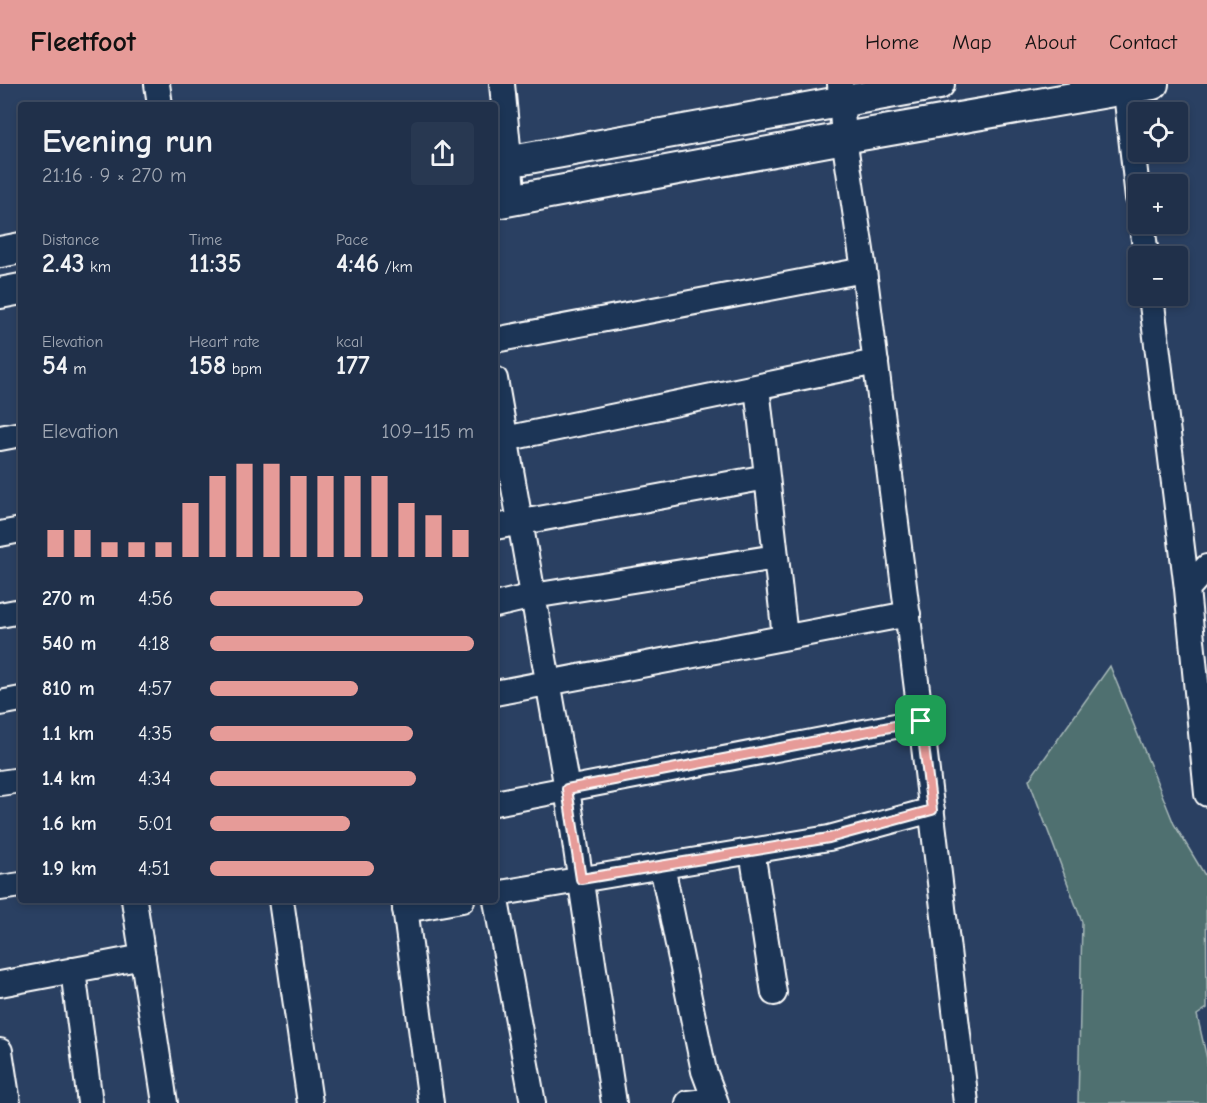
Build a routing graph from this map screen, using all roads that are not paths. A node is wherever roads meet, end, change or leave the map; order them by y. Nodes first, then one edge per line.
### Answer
1 (157, 84) edge
2 (502, 84) edge
3 (939, 84) edge
4 (1134, 86) edge
5 (840, 92) edge
6 (160, 102) edge
7 (844, 138) junction
8 (503, 163) edge
9 (1137, 174) edge
10 (504, 201) edge
11 (18, 249) edge
12 (0, 252) edge
13 (864, 270) junction
14 (18, 290) edge
15 (0, 293) edge
16 (1152, 306) edge
17 (498, 339) edge
18 (876, 362) junction
19 (756, 387) junction
20 (498, 416) edge
21 (18, 435) edge
22 (0, 438) edge
23 (500, 440) edge
24 (767, 477) junction
25 (520, 522) junction
26 (498, 526) edge
27 (18, 531) edge
28 (0, 534) edge
29 (776, 557) junction
30 (1207, 567) edge
31 (1187, 589) junction
32 (533, 596) junction
33 (498, 604) edge
34 (18, 612) edge
35 (908, 614) junction
36 (0, 615) edge
37 (785, 637) junction
38 (549, 683) junction
39 (498, 692) edge
40 (18, 700) edge
41 (0, 703) edge
42 (921, 721) junction
43 (18, 780) edge
44 (0, 783) edge
45 (567, 789) junction
46 (1207, 794) edge
47 (498, 802) edge
48 (932, 810) junction
49 (752, 851) junction
50 (662, 866) junction
51 (581, 879) junction
52 (18, 885) edge
53 (0, 888) edge
54 (498, 894) edge
55 (134, 903) edge
56 (281, 903) edge
57 (427, 903) edge
58 (496, 903) edge
59 (404, 905) edge
60 (143, 957) junction
61 (73, 970) junction
62 (0, 984) edge
63 (774, 993) dead end
64 (0, 1051) edge
65 (715, 1101) edge
66 (8, 1103) edge
67 (90, 1103) edge
68 (165, 1103) edge
69 (310, 1103) edge
70 (431, 1103) edge
71 (533, 1103) edge
72 (615, 1103) edge
73 (688, 1103) edge
74 (966, 1103) edge

1 - 6 street
2 - 8 street
3 - 5 street
4 - 7 street
4 - 9 street
5 - 7 street
5 - 8 street
7 - 10 street
7 - 13 street
8 - 10 street
11 - 12 street
13 - 17 street
13 - 18 street
14 - 15 street
16 - 31 street
18 - 19 street
18 - 35 street
19 - 23 street
19 - 24 street
20 - 23 street
21 - 22 street
23 - 25 street
24 - 25 street
24 - 29 street
25 - 26 street
25 - 32 street
27 - 28 street
29 - 32 street
29 - 37 street
30 - 31 street
31 - 46 street
32 - 33 street
32 - 38 street
34 - 36 street
35 - 37 street
35 - 42 street
37 - 38 street
38 - 39 street
38 - 45 street
40 - 41 street
42 - 45 street
42 - 48 street
43 - 44 street
45 - 47 street
45 - 51 street
48 - 49 street
48 - 74 street
49 - 50 street
49 - 63 street
50 - 51 street
50 - 65 street
51 - 54 street
51 - 72 street
52 - 53 street
55 - 60 street
56 - 69 street
57 - 59 street
58 - 71 street
59 - 70 street
60 - 61 street
60 - 68 street
61 - 62 street
61 - 67 street
64 - 66 street
65 - 73 street

